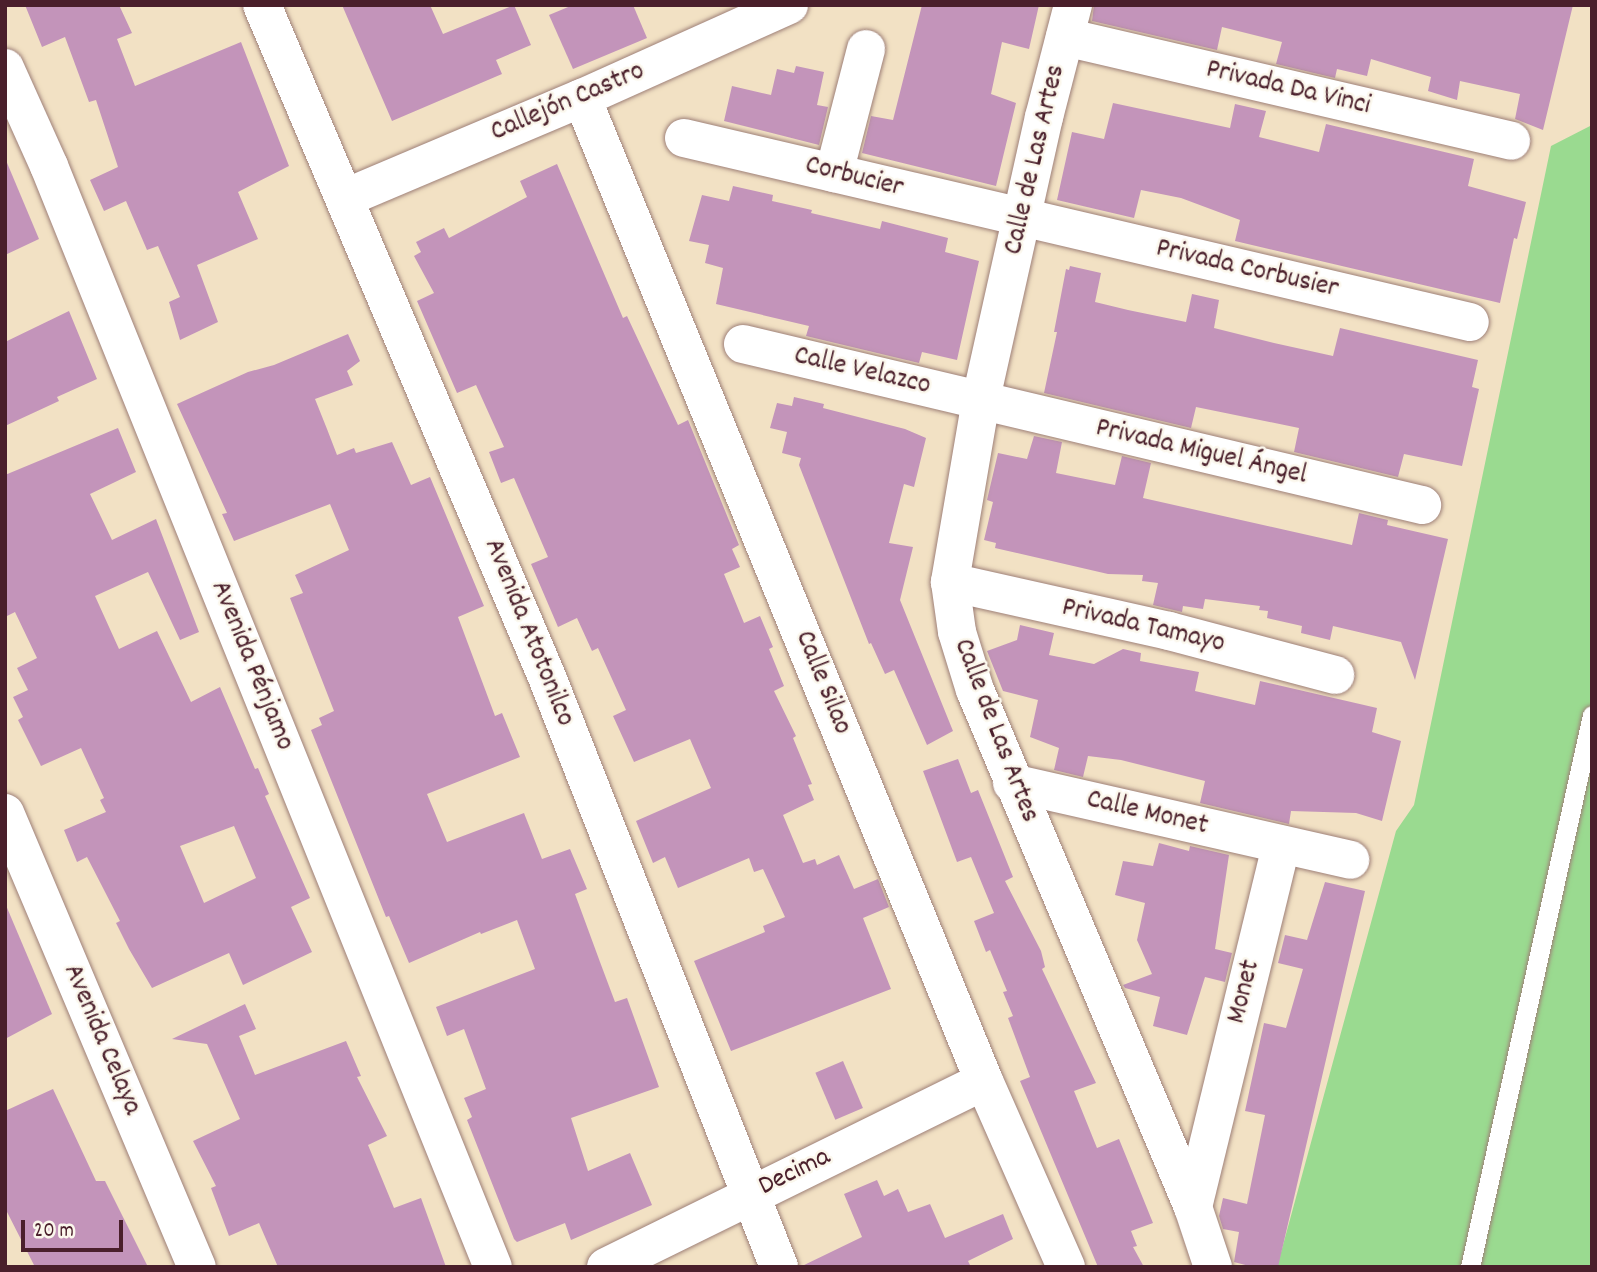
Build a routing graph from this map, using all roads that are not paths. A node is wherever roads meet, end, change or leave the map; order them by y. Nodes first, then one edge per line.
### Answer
1 (262, 5) edge
2 (789, 5) edge
3 (1069, 21) edge
4 (866, 49) dead end
5 (5, 68) edge
6 (582, 98) junction
7 (684, 138) dead end
8 (1511, 141) dead end
9 (834, 173) junction
10 (345, 198) junction
11 (1023, 217) junction
12 (1470, 322) dead end
13 (743, 344) dead end
14 (981, 400) junction
15 (1422, 506) dead end
16 (950, 582) junction
17 (1335, 676) dead end
18 (1592, 715) edge
19 (1012, 783) junction
20 (5, 813) edge
21 (1281, 845) junction
22 (1350, 860) dead end
23 (984, 1081) junction
24 (751, 1194) junction
25 (1193, 1207) junction
26 (197, 1267) edge
27 (493, 1267) edge
28 (606, 1267) edge
29 (779, 1267) edge
30 (1066, 1267) edge
31 (1213, 1267) edge
32 (1471, 1267) edge

1 - 10 street, Avenida Atotonilco
2 - 6 street, Callejón Castro
3 - 8 street, Privada Da Vinci
3 - 11 street, Calle de Las Artes
4 - 9 street
5 - 27 street, Avenida Pénjamo
6 - 10 street, Callejón Castro
6 - 23 street, Calle Silao
7 - 9 street, Corbucier
9 - 11 street, Corbucier
10 - 24 street, Avenida Atotonilco
11 - 12 street, Privada Corbusier
11 - 14 street, Calle de Las Artes
13 - 14 street, Calle Velazco
14 - 15 street, Privada Miguel Ángel
14 - 16 street, Calle de Las Artes
16 - 17 street, Privada Tamayo
16 - 19 street, Calle de Las Artes
18 - 32 lane
19 - 21 street, Calle Monet
19 - 25 street, Calle de Las Artes
20 - 26 street, Avenida Celaya
21 - 22 street
21 - 25 street, Monet
23 - 24 street, Decima
23 - 30 street, Calle Silao
24 - 28 street, Decima
24 - 29 street, Avenida Atotonilco
25 - 31 street, Calle de Las Artes

